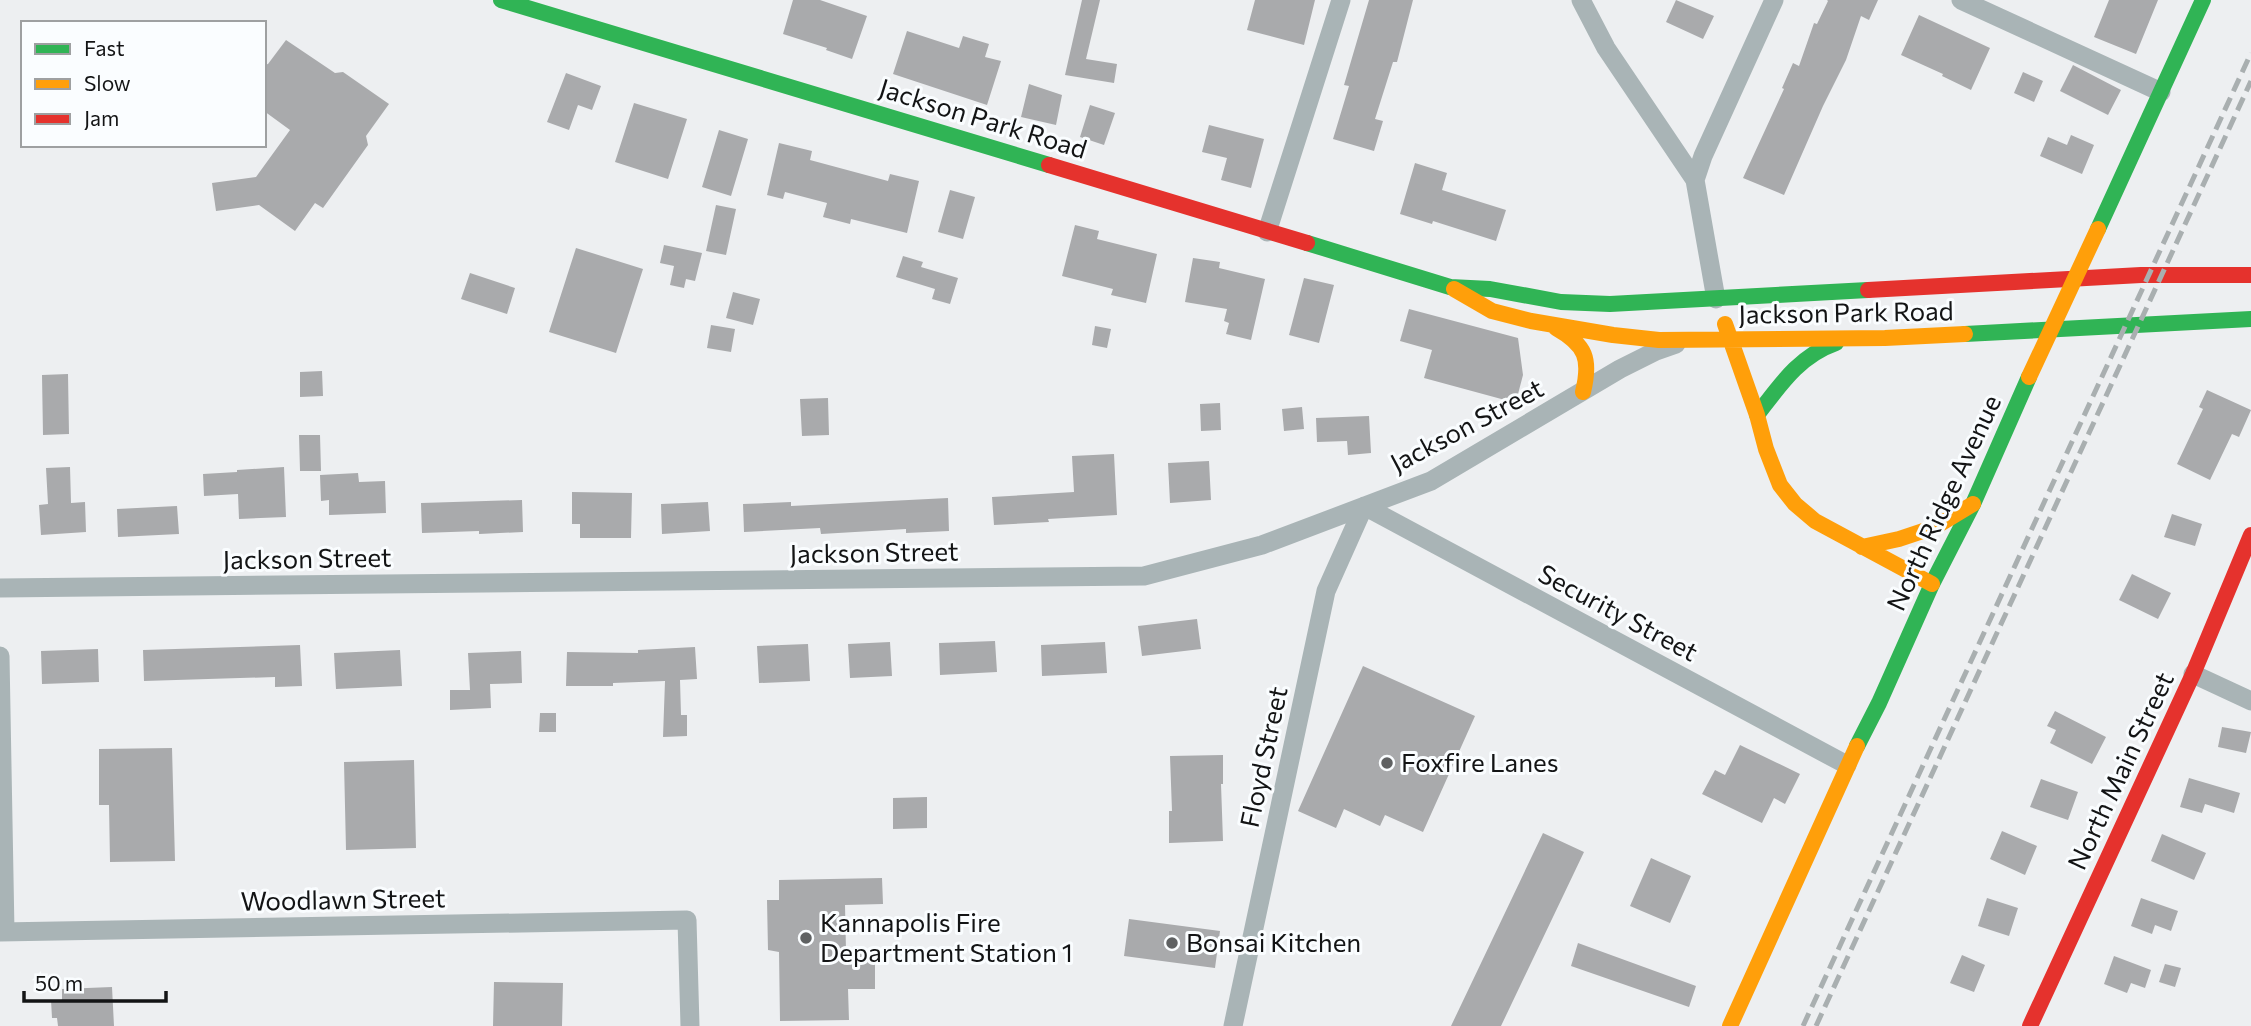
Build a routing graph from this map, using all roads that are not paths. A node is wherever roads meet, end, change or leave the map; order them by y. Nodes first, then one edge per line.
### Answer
1 (502, 0) edge
2 (1341, 0) edge
3 (1581, 0) edge
4 (1774, 0) edge
5 (1961, 0) edge
6 (2203, 0) edge
7 (2161, 92) junction
8 (1695, 180) junction
9 (1267, 232) junction
10 (2251, 275) edge
11 (1450, 287) junction
12 (1716, 299) junction
13 (2251, 318) edge
14 (1550, 325) junction
15 (1855, 339) junction
16 (1697, 340) junction
17 (1731, 340) junction
18 (1583, 391) junction
19 (1757, 415) junction
20 (1973, 504) junction
21 (1364, 506) junction
22 (2251, 535) edge
23 (1862, 547) junction
24 (1932, 584) junction
25 (0, 588) edge
26 (0, 656) edge
27 (2193, 674) junction
28 (2251, 701) edge
29 (1847, 765) junction
30 (3, 932) edge
31 (690, 1026) edge
32 (1233, 1026) edge
33 (1730, 1026) edge
34 (2030, 1026) edge

1 - 9 main road, Jackson Park Road
2 - 9 street
3 - 8 street
4 - 8 street
5 - 7 street
6 - 7 main road, North Ridge Avenue
7 - 20 main road, North Ridge Avenue, bridge
8 - 12 street
9 - 11 main road, Jackson Park Road
10 - 12 main road, Jackson Park Road
11 - 12 main road, Jackson Park Road
11 - 14 main road, Jackson Park Road
12 - 17 main road
13 - 15 main road, Jackson Park Road
14 - 16 main road, Jackson Park Road
14 - 18 main road
15 - 17 main road, Jackson Park Road
15 - 19 main road
16 - 17 main road, Jackson Park Road
16 - 18 street, Jackson Street
17 - 19 main road
18 - 21 street, Jackson Street
19 - 23 main road
20 - 23 main road
20 - 24 main road, North Ridge Avenue
21 - 25 street, Jackson Street
21 - 29 street, Security Street
21 - 32 street, Floyd Street
22 - 27 main road, North Main Street
23 - 24 main road
24 - 29 main road, North Ridge Avenue
26 - 30 street
27 - 28 street
27 - 34 main road, North Main Street
29 - 33 main road, North Ridge Avenue
30 - 31 street, Woodlawn Street

